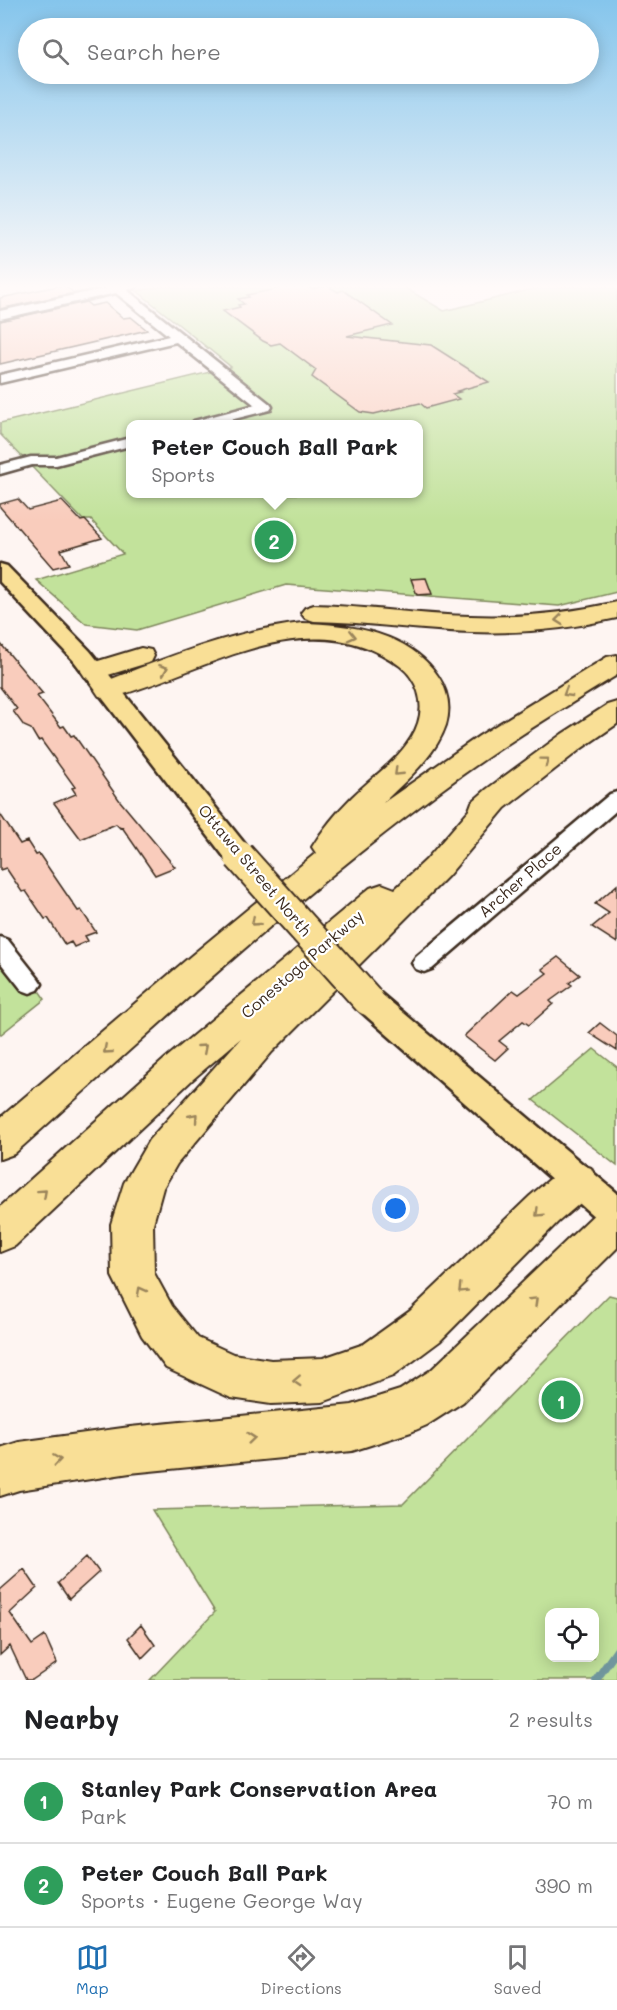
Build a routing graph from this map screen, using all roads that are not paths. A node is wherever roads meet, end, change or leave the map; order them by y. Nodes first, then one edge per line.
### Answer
1 (63, 364) edge
2 (211, 364) edge
3 (0, 379) edge
4 (215, 420) edge
5 (126, 443) edge
6 (56, 461) junction
7 (0, 470) edge
8 (0, 482) edge
9 (0, 570) edge
10 (617, 610) edge
11 (617, 663) edge
12 (102, 680) junction
13 (617, 711) edge
14 (498, 796) junction
15 (617, 799) edge
16 (299, 884) junction
17 (0, 946) edge
18 (424, 963) dead end
19 (30, 984) dead end
20 (0, 1142) edge
21 (577, 1181) junction
22 (617, 1217) edge
23 (0, 1233) edge
24 (0, 1472) edge

1 - 3 street
2 - 4 street
5 - 6 street
6 - 7 street
6 - 8 street
9 - 12 main road, Ottawa Street North
10 -> 12 highway
11 -> 16 highway
12 -> 16 highway
12 - 21 main road, Ottawa Street North, bridge
14 -> 13 highway, Conestoga Parkway
21 -> 14 highway
23 -> 14 highway, Conestoga Parkway
15 - 18 street, Archer Place
16 -> 20 highway
17 - 19 street
21 - 22 main road, Ottawa Street North
24 -> 22 highway

